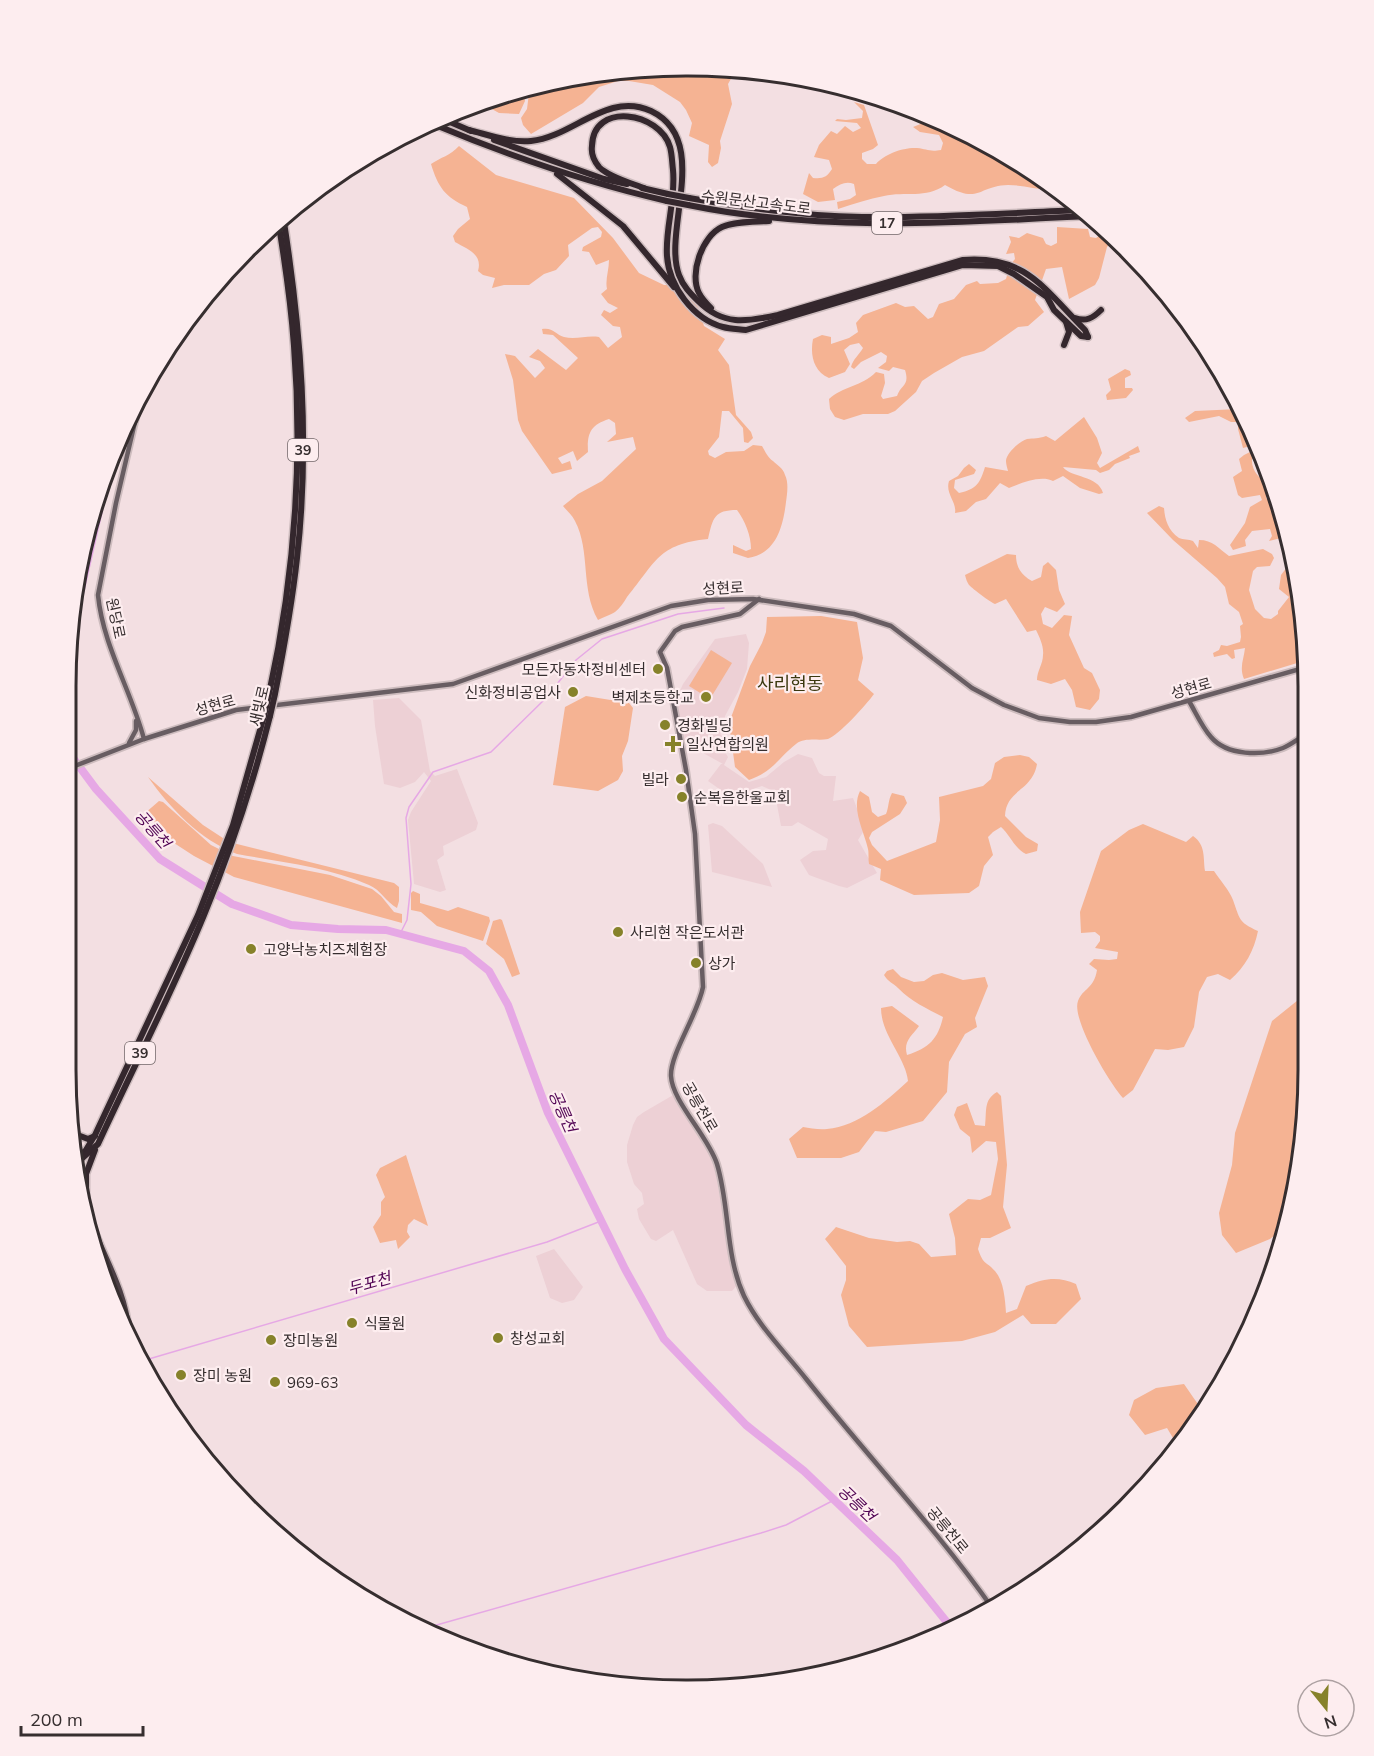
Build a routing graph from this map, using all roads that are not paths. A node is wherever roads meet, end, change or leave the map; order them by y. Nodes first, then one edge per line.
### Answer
1 (453, 123) edge
2 (444, 127) edge
3 (469, 130) junction
4 (551, 170) junction
5 (644, 188) junction
6 (668, 197) junction
7 (688, 202) junction
8 (1068, 211) edge
9 (1076, 217) edge
10 (782, 220) junction
11 (285, 227) edge
12 (280, 232) edge
13 (681, 294) junction
14 (1101, 310) dead end
15 (724, 317) junction
16 (1072, 317) junction
17 (1066, 322) junction
18 (1064, 345) dead end
19 (133, 431) edge
20 (759, 599) junction
21 (1297, 670) edge
22 (272, 694) junction
23 (1189, 701) junction
24 (136, 718) junction
25 (144, 739) junction
26 (1298, 739) edge
27 (126, 745) junction
28 (76, 765) edge
29 (192, 937) junction
30 (81, 1136) edge
31 (95, 1136) junction
32 (98, 1144) junction
33 (83, 1154) edge
34 (83, 1156) edge
35 (86, 1175) edge
36 (108, 1262) edge
37 (124, 1306) edge
38 (987, 1601) edge

1 - 3 highway, 수원문산고속도로 / 17
2 - 4 highway, 수원문산고속도로 / 17
3 - 5 highway, 수원문산고속도로 / 17
3 - 15 highway
4 - 6 highway, 수원문산고속도로 / 17
4 - 13 highway
5 - 6 highway, 수원문산고속도로 / 17
5 - 13 highway
6 - 7 highway, 수원문산고속도로 / 17, bridge
7 - 8 highway, 수원문산고속도로 / 17
7 - 10 highway, 수원문산고속도로 / 17
9 - 10 highway, 수원문산고속도로 / 17
10 - 15 highway
11 - 22 highway, 새빛로 / 39
12 - 22 highway, 새빛로 / 39
13 - 17 highway
14 - 16 highway
15 - 16 highway
16 - 17 highway
17 - 18 highway
19 - 24 main road, 원당로
20 - 23 main road, 성현로
20 - 25 main road, 성현로
20 - 38 main road, 공릉천로
21 - 23 main road, 성현로
22 - 29 highway, 새빛로 / 39, bridge
23 - 26 main road
24 - 25 main road, 원당로
24 - 27 main road
25 - 27 main road, 성현로
27 - 28 main road, 성현로
29 - 31 highway, 새빛로 / 39
29 - 32 highway, 새빛로 / 39
30 - 31 highway
31 - 33 highway, 새빛로 / 39
32 - 34 highway, 새빛로 / 39
32 - 35 highway
36 - 37 main road

